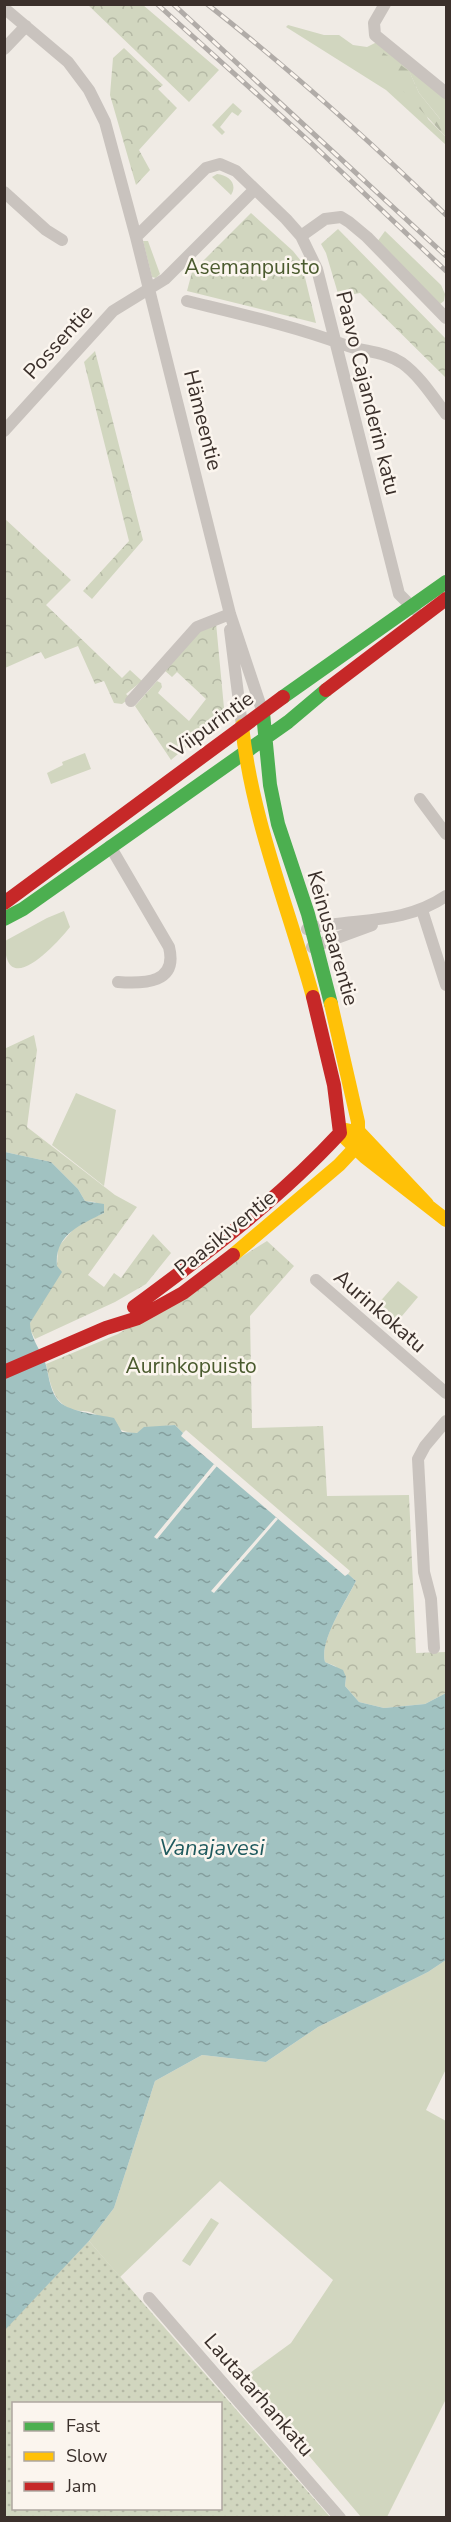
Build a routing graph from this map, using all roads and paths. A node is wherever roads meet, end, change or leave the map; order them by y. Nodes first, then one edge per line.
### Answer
1 (385, 4) edge
2 (4, 8) edge
3 (26, 26) junction
4 (4, 49) edge
5 (447, 93) edge
6 (254, 190) junction
7 (4, 192) edge
8 (301, 236) junction
9 (136, 237) junction
10 (62, 240) dead end
11 (148, 289) junction
12 (187, 301) dead end
13 (447, 318) edge
14 (333, 339) junction
15 (447, 414) edge
16 (4, 431) edge
17 (447, 582) edge
18 (447, 599) edge
19 (411, 607) junction
20 (230, 614) junction
21 (422, 617) junction
22 (131, 701) dead end
23 (262, 713) junction
24 (242, 726) junction
25 (265, 738) junction
26 (245, 752) junction
27 (420, 799) dead end
28 (447, 834) edge
29 (110, 846) junction
30 (447, 896) edge
31 (4, 903) edge
32 (422, 910) junction
33 (4, 919) edge
34 (385, 920) junction
35 (311, 928) junction
36 (294, 933) junction
37 (316, 946) junction
38 (299, 950) junction
39 (118, 981) dead end
40 (447, 985) edge
41 (340, 1133) junction
42 (360, 1133) junction
43 (355, 1148) junction
44 (427, 1204) junction
45 (447, 1220) edge
46 (316, 1280) dead end
47 (106, 1328) junction
48 (4, 1372) edge
49 (447, 1393) edge
50 (447, 1421) edge
51 (434, 1648) dead end
52 (149, 2298) dead end
53 (340, 2517) edge

1 - 5 street
2 - 3 street, Hämeentie
3 - 4 street
3 - 9 street, Hämeentie
6 - 8 street, Paavo Cajanderin katu
6 - 9 street, Paavo Cajanderin katu
6 - 11 street
7 - 10 street
8 - 13 street
8 - 14 street, Paavo Cajanderin katu
9 - 11 street, Hämeentie
11 - 16 street, Possentie
11 - 20 street, Hämeentie
12 - 14 street
14 - 15 street
14 - 19 street, Paavo Cajanderin katu
17 - 19 main road, Viipurintie
18 - 21 main road, Viipurintie
19 - 21 street, Paavo Cajanderin katu
19 - 23 main road, Viipurintie
20 - 22 street
20 - 23 street, Hämeentie
20 - 24 street, Hämeentie
21 - 25 main road, Viipurintie
23 - 24 main road, Viipurintie
23 - 25 main road, Hämeentie
24 - 26 main road, Hämeentie
24 - 31 main road, Viipurintie
25 - 26 main road, Viipurintie
25 - 35 main road, Keinusaarentie
26 - 29 main road, Viipurintie
26 - 36 main road, Keinusaarentie
27 - 28 street
29 - 33 main road, Viipurintie
29 - 39 street
30 - 32 street
32 - 34 street
32 - 40 street
34 - 35 street
34 - 37 street
35 - 36 street
35 - 37 main road, Keinusaarentie
36 - 38 main road, Keinusaarentie
37 - 38 street
37 - 42 main road, Keinusaarentie
38 - 41 main road, Keinusaarentie
41 - 42 main road
41 - 43 main road
41 - 47 main road, Paasikiventie
42 - 43 main road
42 - 44 main road
43 - 44 main road
43 - 47 main road, Paasikiventie
44 - 45 main road
46 - 49 street, Aurinkokatu
47 - 48 main road, Paasikiventie
50 - 51 street
52 - 53 street, Lautatarhankatu

